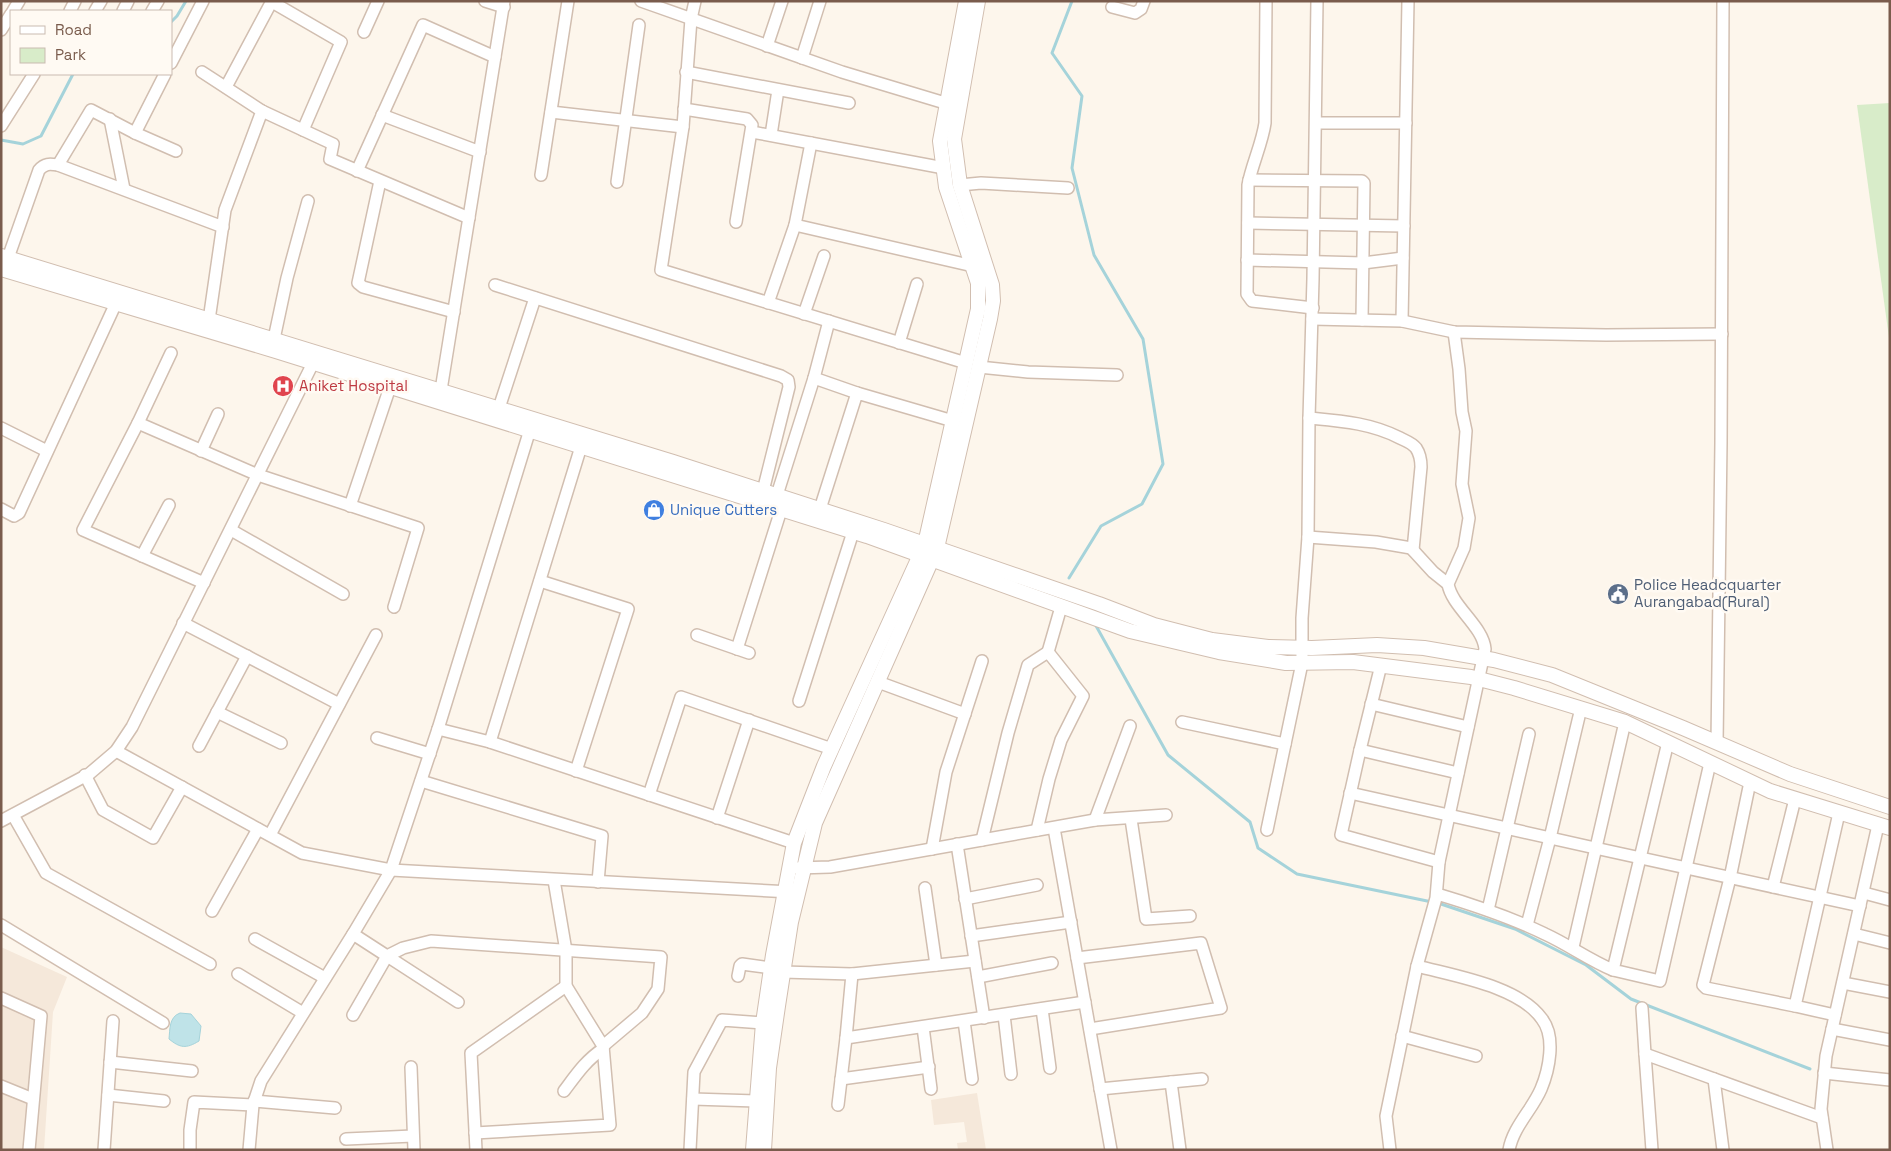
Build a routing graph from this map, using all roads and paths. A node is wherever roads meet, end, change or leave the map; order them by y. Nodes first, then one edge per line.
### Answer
1 (203, 1) edge
2 (378, 1) edge
3 (485, 1) edge
4 (568, 1) edge
5 (641, 1) edge
6 (694, 1) edge
7 (782, 1) edge
8 (820, 1) edge
9 (966, 1) edge
10 (978, 1) edge
11 (1144, 1) edge
12 (1266, 1) edge
13 (1317, 1) edge
14 (1408, 1) edge
15 (1722, 1) edge
16 (272, 2) edge
17 (504, 4) edge
18 (1112, 7) dead end
19 (690, 19) junction
20 (639, 25) dead end
21 (364, 32) dead end
22 (767, 46) junction
23 (495, 57) junction
24 (802, 58) junction
25 (172, 61) edge
26 (202, 72) dead end
27 (686, 72) junction
28 (33, 75) edge
29 (165, 75) edge
30 (226, 87) junction
31 (778, 90) junction
32 (849, 103) dead end
33 (953, 105) junction
34 (684, 109) junction
35 (262, 111) junction
36 (551, 112) junction
37 (382, 115) junction
38 (110, 119) junction
39 (625, 121) junction
40 (1316, 123) junction
41 (1406, 123) junction
42 (2, 126) edge
43 (683, 127) junction
44 (303, 130) junction
45 (752, 132) junction
46 (135, 133) junction
47 (771, 136) junction
48 (811, 143) junction
49 (176, 151) dead end
50 (480, 152) junction
51 (58, 165) junction
52 (944, 168) junction
53 (357, 171) junction
54 (542, 175) dead end
55 (1249, 180) junction
56 (380, 181) junction
57 (1315, 181) junction
58 (617, 182) dead end
59 (960, 186) junction
60 (1068, 188) dead end
61 (124, 189) junction
62 (308, 201) dead end
63 (469, 218) junction
64 (736, 222) dead end
65 (1248, 223) junction
66 (1314, 224) junction
67 (795, 225) junction
68 (1364, 225) junction
69 (1404, 226) junction
70 (223, 227) junction
71 (824, 256) dead end
72 (1403, 258) junction
73 (1247, 260) junction
74 (3, 261) edge
75 (1314, 262) junction
76 (1363, 263) junction
77 (973, 266) junction
78 (917, 284) dead end
79 (495, 285) dead end
80 (535, 298) junction
81 (116, 303) junction
82 (768, 303) junction
83 (454, 312) junction
84 (1312, 313) junction
85 (804, 314) junction
86 (209, 320) junction
87 (1362, 320) junction
88 (1402, 321) junction
89 (829, 322) junction
90 (1454, 332) junction
91 (1722, 334) junction
92 (274, 340) junction
93 (899, 343) junction
94 (978, 344) junction
95 (171, 353) dead end
96 (315, 358) junction
97 (973, 365) junction
98 (1117, 375) dead end
99 (814, 378) junction
100 (390, 387) junction
101 (440, 390) junction
102 (856, 393) junction
103 (499, 408) junction
104 (218, 414) dead end
105 (1309, 418) junction
106 (953, 421) junction
107 (138, 423) junction
108 (531, 425) junction
109 (1, 428) edge
110 (583, 441) junction
111 (201, 451) junction
112 (47, 452) junction
113 (258, 476) junction
114 (763, 490) junction
115 (777, 495) junction
116 (169, 504) dead end
117 (350, 506) junction
118 (820, 509) junction
119 (1, 510) edge
120 (781, 510) junction
121 (231, 530) junction
122 (853, 532) junction
123 (1308, 537) junction
124 (1413, 550) junction
125 (928, 552) junction
126 (142, 556) junction
127 (540, 581) junction
128 (204, 583) junction
129 (1448, 584) junction
130 (343, 594) dead end
131 (394, 607) dead end
132 (1061, 607) junction
133 (183, 623) junction
134 (376, 634) dead end
135 (697, 635) dead end
136 (1301, 648) junction
137 (737, 649) junction
138 (1048, 652) junction
139 (749, 653) dead end
140 (246, 656) junction
141 (1484, 658) junction
142 (982, 661) dead end
143 (1302, 662) junction
144 (1381, 665) junction
145 (1479, 679) junction
146 (878, 682) junction
147 (799, 701) dead end
148 (339, 704) junction
149 (1372, 704) junction
150 (1581, 708) junction
151 (217, 712) junction
152 (965, 713) junction
153 (749, 720) junction
154 (1182, 722) dead end
155 (1625, 722) junction
156 (1130, 726) dead end
157 (1468, 727) junction
158 (438, 728) junction
159 (1529, 734) dead end
160 (376, 738) dead end
161 (490, 742) junction
162 (1668, 742) junction
163 (1717, 742) junction
164 (281, 743) dead end
165 (1285, 744) junction
166 (199, 746) dead end
167 (832, 749) junction
168 (1360, 750) junction
169 (116, 751) junction
170 (430, 754) junction
171 (1710, 763) junction
172 (576, 770) junction
173 (1458, 774) junction
174 (85, 775) junction
175 (421, 781) junction
176 (1750, 782) junction
177 (182, 787) junction
178 (1350, 792) junction
179 (648, 795) junction
180 (1794, 799) junction
181 (1890, 807) edge
182 (1839, 813) junction
183 (13, 815) junction
184 (1166, 815) dead end
185 (1449, 815) junction
186 (717, 818) junction
187 (1131, 818) junction
188 (1095, 820) junction
189 (1, 821) edge
190 (1884, 826) edge
191 (1054, 828) junction
192 (1507, 828) junction
193 (258, 829) junction
194 (1037, 830) junction
195 (1267, 830) dead end
196 (270, 835) junction
197 (1550, 838) junction
198 (982, 840) junction
199 (794, 843) junction
200 (957, 844) junction
201 (1595, 848) junction
202 (932, 849) junction
203 (1640, 858) junction
204 (1439, 862) junction
205 (1685, 867) junction
206 (790, 868) junction
207 (804, 868) junction
208 (391, 870) junction
209 (1730, 878) junction
210 (554, 880) junction
211 (598, 882) junction
212 (1037, 885) dead end
213 (1773, 887) junction
214 (925, 888) dead end
215 (791, 892) junction
216 (1864, 893) junction
217 (1820, 897) junction
218 (965, 899) junction
219 (1436, 900) junction
220 (1890, 900) edge
221 (1860, 906) junction
222 (1488, 910) junction
223 (212, 912) dead end
224 (1190, 916) dead end
225 (1071, 922) junction
226 (1, 924) edge
227 (1527, 926) junction
228 (353, 934) junction
229 (1854, 934) junction
230 (971, 936) junction
231 (255, 939) dead end
232 (1890, 943) edge
233 (1572, 947) junction
234 (566, 950) junction
235 (387, 956) junction
236 (1077, 958) junction
237 (975, 961) junction
238 (1052, 963) dead end
239 (210, 964) dead end
240 (936, 965) junction
241 (1417, 966) junction
242 (777, 970) junction
243 (1613, 970) junction
244 (238, 974) dead end
245 (852, 974) junction
246 (738, 976) dead end
247 (978, 977) junction
248 (325, 978) junction
249 (1843, 983) junction
250 (566, 986) junction
251 (1890, 992) edge
252 (1, 998) edge
253 (458, 1002) dead end
254 (1085, 1002) junction
255 (1795, 1006) junction
256 (1642, 1008) dead end
257 (1042, 1009) junction
258 (303, 1013) junction
259 (353, 1014) dead end
260 (1004, 1015) junction
261 (1835, 1015) junction
262 (984, 1018) junction
263 (113, 1021) dead end
264 (964, 1021) junction
265 (163, 1023) dead end
266 (763, 1023) junction
267 (923, 1027) junction
268 (1090, 1029) junction
269 (1832, 1030) junction
270 (1402, 1036) junction
271 (846, 1038) junction
272 (1890, 1040) edge
273 (603, 1047) junction
274 (1645, 1054) junction
275 (1476, 1056) dead end
276 (110, 1062) junction
277 (411, 1067) dead end
278 (928, 1067) junction
279 (1050, 1068) dead end
280 (192, 1071) dead end
281 (1824, 1073) junction
282 (1010, 1074) dead end
283 (841, 1079) junction
284 (972, 1079) dead end
285 (1202, 1079) dead end
286 (1714, 1079) junction
287 (1890, 1080) edge
288 (1171, 1082) junction
289 (1, 1086) edge
290 (931, 1089) dead end
291 (1100, 1089) junction
292 (564, 1091) dead end
293 (108, 1095) junction
294 (33, 1099) junction
295 (693, 1099) junction
296 (164, 1101) dead end
297 (756, 1101) junction
298 (254, 1103) junction
299 (838, 1105) dead end
300 (335, 1108) dead end
301 (1822, 1118) junction
302 (475, 1133) junction
303 (413, 1136) junction
304 (346, 1139) dead end
305 (29, 1150) edge
306 (104, 1150) edge
307 (190, 1150) edge
308 (249, 1150) edge
309 (414, 1150) edge
310 (476, 1150) edge
311 (690, 1150) edge
312 (752, 1150) edge
313 (764, 1150) edge
314 (1111, 1150) edge
315 (1180, 1150) edge
316 (1390, 1150) edge
317 (1509, 1150) edge
318 (1652, 1150) edge
319 (1723, 1150) edge
320 (1827, 1150) edge

1 - 25 street
2 - 21 street
3 - 17 street
4 - 36 street
5 - 19 street
6 - 19 street
7 - 22 street
8 - 24 street
9 - 33 street
10 - 33 street
11 - 18 street
12 - 55 street
13 - 40 street
14 - 41 street
15 - 91 street
16 - 30 street
16 - 44 street
17 - 23 street
19 - 22 street
19 - 27 street
20 - 39 street
22 - 24 street
23 - 37 street
23 - 50 street
24 - 33 street
26 - 30 street
27 - 31 street
27 - 34 street
28 - 42 street
29 - 46 street
30 - 35 street
31 - 32 street
31 - 47 street
33 - 52 street
33 - 59 street
34 - 43 street
34 - 45 street
35 - 44 street
35 - 70 street
36 - 39 street
36 - 54 street
37 - 50 street
37 - 53 street
38 - 46 street
38 - 51 street
38 - 61 street
39 - 43 street
39 - 58 street
40 - 41 street
40 - 57 street
41 - 69 street
43 - 82 street
44 - 53 street
45 - 47 street
45 - 64 street
46 - 49 street
47 - 48 street
48 - 52 street
48 - 67 street
50 - 63 street
51 - 61 street
51 - 74 street
52 - 77 street
53 - 56 street
55 - 57 street
55 - 65 street
56 - 63 street
56 - 83 street
57 - 66 street
57 - 68 street
59 - 60 street
59 - 94 street
61 - 70 street
62 - 92 street
63 - 83 street
65 - 66 street
65 - 73 street
66 - 68 street
66 - 75 street
67 - 77 street
67 - 82 street
68 - 69 street
68 - 76 street
69 - 72 street
70 - 86 street
71 - 85 street
72 - 76 street
72 - 88 street
73 - 75 street
73 - 84 street
74 - 81 street
74 - 86 street
75 - 76 street
75 - 84 street
76 - 87 street
77 - 94 street
78 - 93 street
79 - 80 street
80 - 103 street
80 - 114 street
81 - 96 street
81 - 112 street
82 - 85 street
83 - 101 street
84 - 87 street
84 - 105 street
85 - 89 street
86 - 92 street
87 - 88 street
88 - 90 street
89 - 93 street
89 - 99 street
90 - 91 street
90 - 129 street
91 - 163 street
92 - 96 street
93 - 97 street
94 - 97 street
95 - 107 street
96 - 100 street
96 - 101 street
96 - 113 street
97 - 98 street
97 - 106 street
97 - 125 street
99 - 102 street
99 - 115 street
100 - 108 street
100 - 117 street
101 - 103 street
102 - 106 street
102 - 118 street
103 - 108 street
104 - 111 street
105 - 123 street
105 - 124 street
106 - 125 street
107 - 111 street
107 - 126 street
108 - 110 street
108 - 158 street
109 - 112 street
110 - 114 street
110 - 120 street
110 - 127 street
111 - 113 street
112 - 119 street
113 - 117 street
113 - 121 street
114 - 115 street
115 - 118 street
116 - 126 street
117 - 131 street
118 - 125 street
120 - 122 street
120 - 137 street
121 - 128 street
121 - 130 street
122 - 125 street
122 - 147 street
123 - 124 street
123 - 136 street
124 - 129 street
125 - 132 street
125 - 136 street
125 - 146 street
125 - 167 street
126 - 128 street
127 - 161 street
127 - 172 street
128 - 133 street
129 - 141 street
132 - 138 street
132 - 143 street
133 - 140 street
133 - 169 street
134 - 148 street
135 - 137 street
136 - 141 street
136 - 143 street
137 - 139 street
138 - 194 street
138 - 198 street
140 - 148 street
140 - 151 street
141 - 145 street
141 - 163 street
142 - 152 street
143 - 144 street
143 - 165 street
144 - 145 street
144 - 149 street
145 - 150 street
145 - 157 street
146 - 152 street
146 - 207 street
148 - 196 street
149 - 157 street
149 - 168 street
150 - 155 street
150 - 197 street
151 - 164 street
151 - 166 street
152 - 202 street
153 - 167 street
153 - 179 street
153 - 186 street
154 - 165 street
155 - 162 street
155 - 201 street
156 - 188 street
157 - 173 street
158 - 161 street
158 - 170 street
159 - 192 street
160 - 170 street
161 - 172 street
162 - 171 street
162 - 203 street
163 - 181 street
165 - 195 street
167 - 199 street
168 - 173 street
168 - 178 street
169 - 174 street
169 - 177 street
170 - 175 street
171 - 176 street
171 - 205 street
172 - 179 street
173 - 185 street
174 - 177 street
174 - 183 street
175 - 208 street
175 - 211 street
176 - 180 street
176 - 209 street
177 - 193 street
178 - 185 street
178 - 204 street
179 - 186 street
180 - 182 street
180 - 213 street
182 - 190 street
182 - 217 street
183 - 189 street
183 - 239 street
184 - 187 street
185 - 192 street
185 - 204 street
186 - 199 street
187 - 188 street
187 - 224 street
188 - 191 street
190 - 216 street
191 - 194 street
191 - 225 street
192 - 197 street
192 - 222 street
193 - 196 street
193 - 223 street
194 - 198 street
196 - 208 street
197 - 201 street
197 - 227 street
198 - 200 street
199 - 206 street
200 - 202 street
200 - 218 street
201 - 203 street
201 - 233 street
202 - 207 street
203 - 205 street
203 - 243 street
204 - 219 street
205 - 209 street
205 - 243 street
206 - 207 street
206 - 215 street
207 - 215 street
208 - 210 street
208 - 228 street
209 - 213 street
209 - 255 street
210 - 211 street
210 - 234 street
211 - 215 street
212 - 218 street
213 - 217 street
214 - 240 street
215 - 242 street
216 - 220 street
216 - 221 street
217 - 221 street
217 - 255 street
218 - 230 street
219 - 222 street
219 - 241 street
221 - 229 street
222 - 227 street
225 - 230 street
225 - 236 street
226 - 265 street
227 - 233 street
228 - 235 street
228 - 248 street
229 - 232 street
229 - 249 street
230 - 237 street
231 - 248 street
233 - 243 street
234 - 235 street
234 - 250 street
234 - 273 street
235 - 253 street
235 - 259 street
236 - 254 street
236 - 268 street
237 - 240 street
237 - 247 street
238 - 247 street
240 - 245 street
241 - 270 street
241 - 317 street
242 - 245 street
242 - 246 street
242 - 266 street
242 - 313 street
244 - 258 street
245 - 271 street
247 - 262 street
248 - 258 street
249 - 251 street
249 - 261 street
250 - 273 street
250 - 302 street
252 - 294 street
254 - 257 street
254 - 268 street
255 - 261 street
256 - 274 street
257 - 260 street
257 - 279 street
258 - 298 street
260 - 262 street
260 - 282 street
261 - 269 street
262 - 264 street
263 - 276 street
264 - 267 street
264 - 284 street
266 - 295 street
266 - 297 street
267 - 271 street
267 - 278 street
268 - 291 street
269 - 272 street
269 - 281 street
270 - 275 street
270 - 316 street
271 - 283 street
273 - 292 street
273 - 302 street
274 - 286 street
274 - 318 street
276 - 280 street
276 - 293 street
277 - 303 street
278 - 283 street
278 - 290 street
281 - 287 street
281 - 301 street
283 - 299 street
285 - 288 street
286 - 301 street
286 - 319 street
288 - 291 street
288 - 315 street
289 - 294 street
291 - 314 street
293 - 296 street
293 - 306 street
294 - 305 street
295 - 297 street
295 - 311 street
297 - 312 street
298 - 300 street
298 - 307 street
298 - 308 street
301 - 320 street
302 - 310 street
303 - 304 street
303 - 309 street

